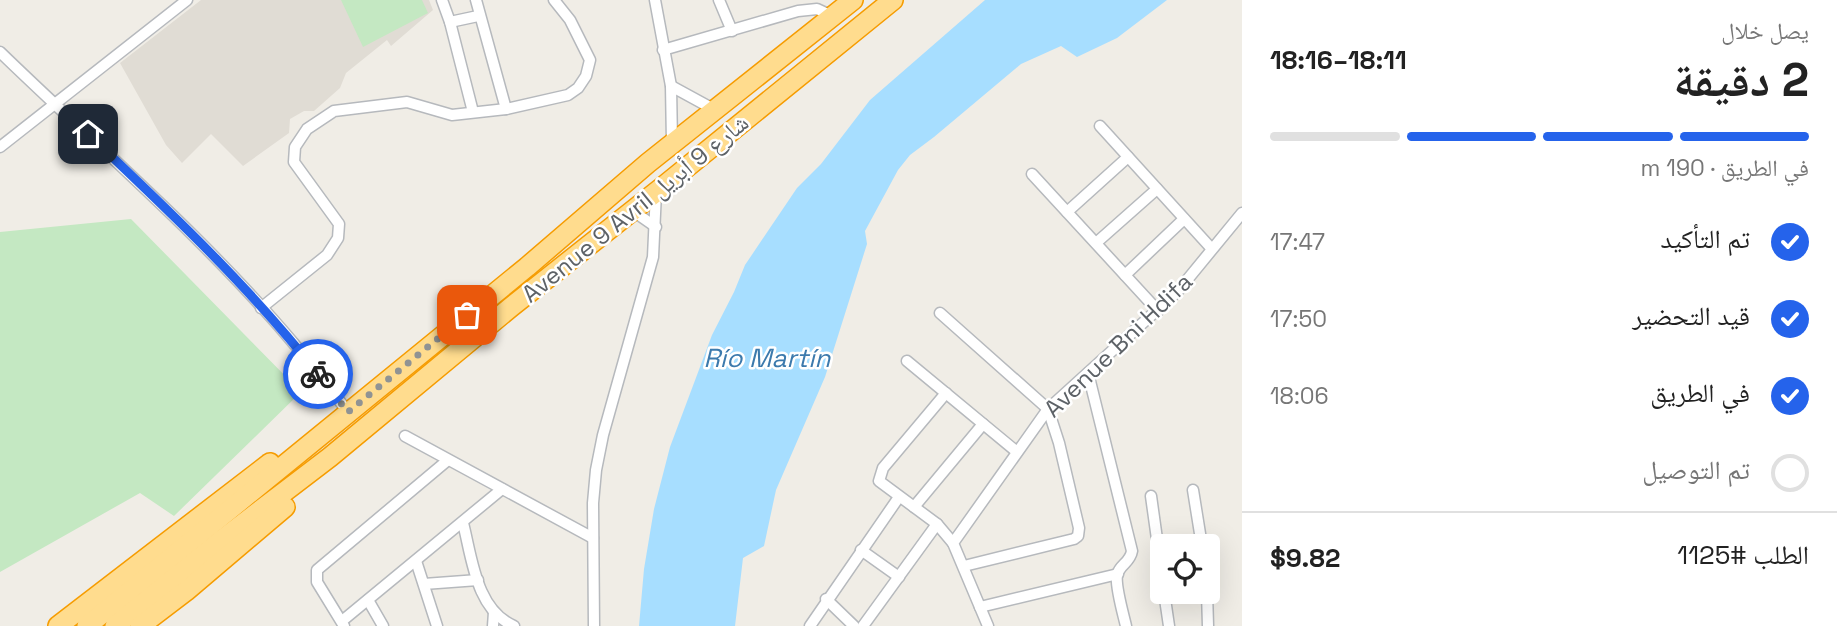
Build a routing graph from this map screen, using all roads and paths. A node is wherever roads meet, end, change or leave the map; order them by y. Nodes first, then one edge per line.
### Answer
1 (187, 0) edge
2 (442, 0) edge
3 (476, 0) edge
4 (554, 0) edge
5 (655, 0) edge
6 (719, 0) edge
7 (853, 0) edge
8 (893, 0) edge
9 (478, 16) junction
10 (832, 16) junction
11 (450, 22) junction
12 (732, 31) junction
13 (663, 50) junction
14 (0, 52) edge
15 (671, 86) junction
16 (55, 104) junction
17 (506, 109) junction
18 (715, 110) junction
19 (473, 112) junction
20 (1100, 127) dead end
21 (672, 143) junction
22 (0, 147) edge
23 (1128, 157) junction
24 (1032, 174) dead end
25 (1157, 189) junction
26 (656, 192) junction
27 (633, 211) junction
28 (1067, 212) junction
29 (1242, 213) edge
30 (1184, 219) junction
31 (656, 227) junction
32 (1096, 243) junction
33 (1211, 248) junction
34 (1125, 275) junction
35 (261, 308) junction
36 (1158, 311) junction
37 (940, 313) dead end
38 (907, 361) dead end
39 (1088, 373) junction
40 (946, 393) junction
41 (1048, 410) junction
42 (348, 412) junction
43 (983, 424) junction
44 (405, 436) dead end
45 (312, 443) junction
46 (1017, 452) junction
47 (330, 457) junction
48 (448, 460) junction
49 (502, 489) junction
50 (1193, 490) dead end
51 (1151, 496) dead end
52 (899, 497) junction
53 (914, 507) junction
54 (463, 523) junction
55 (936, 524) junction
56 (1156, 534) edge
57 (1200, 534) edge
58 (593, 538) junction
59 (953, 543) junction
60 (861, 550) junction
61 (415, 561) junction
62 (964, 566) junction
63 (1118, 574) junction
64 (899, 577) junction
65 (478, 580) junction
66 (424, 584) junction
67 (826, 599) junction
68 (368, 600) junction
69 (1166, 604) edge
70 (1207, 604) edge
71 (980, 607) junction
72 (494, 612) junction
73 (343, 624) edge
74 (987, 624) edge
75 (58, 626) edge
76 (87, 626) edge
77 (115, 626) edge
78 (140, 626) edge
79 (383, 626) edge
80 (437, 626) edge
81 (493, 626) edge
82 (514, 626) edge
83 (594, 626) edge
84 (810, 626) edge
85 (854, 626) edge
86 (863, 626) edge
87 (974, 626) edge
88 (1124, 626) edge
89 (1169, 626) edge
90 (1208, 626) edge

1 - 16 street
2 - 11 street
3 - 9 street
4 - 17 street
5 - 13 street
6 - 12 street
7 - 10 highway, Avenue 9 Avril شارع 9 أبريل
8 - 26 highway, Avenue 9 Avril شارع 9 أبريل
9 - 11 street
9 - 17 street
10 - 12 street
10 - 18 highway, Avenue 9 Avril شارع 9 أبريل
11 - 19 street
12 - 13 street
13 - 15 street
14 - 16 street
15 - 18 street
15 - 21 street
16 - 22 street
16 - 35 street
17 - 19 street
18 - 21 highway, Avenue 9 Avril شارع 9 أبريل
19 - 35 street
20 - 23 street
21 - 42 highway, Avenue 9 Avril شارع 9 أبريل
23 - 25 street
23 - 28 street
24 - 28 street
25 - 30 street
25 - 32 street
26 - 27 highway, Avenue 9 Avril شارع 9 أبريل
26 - 31 street
27 - 31 street
27 - 47 highway, Avenue 9 Avril شارع 9 أبريل
28 - 32 street
29 - 33 street, Avenue Bni Hdifa
30 - 33 street
30 - 34 street
31 - 58 street
32 - 34 street
33 - 36 street, Avenue Bni Hdifa
34 - 36 street
35 - 42 street
36 - 39 street, Avenue Bni Hdifa
37 - 41 street
38 - 40 street
39 - 41 street, Avenue Bni Hdifa
39 - 63 street
40 - 43 street
40 - 52 street
41 - 46 street, Avenue Bni Hdifa
41 - 62 street
42 - 45 highway, Avenue 9 Avril شارع 9 أبريل
43 - 46 street
43 - 53 street
44 - 48 street
45 - 75 highway
45 - 76 highway, Avenue 9 Avril شارع 9 أبريل
46 - 59 street, Avenue Bni Hdifa
47 - 77 highway, Avenue 9 Avril شارع 9 أبريل
47 - 78 highway
48 - 49 street
48 - 73 street
49 - 54 street
49 - 58 street
50 - 57 street
51 - 56 street
52 - 53 street
52 - 60 street
53 - 55 street
54 - 61 street
54 - 65 street
55 - 59 street
55 - 64 street
58 - 83 street
59 - 62 street
60 - 64 street
60 - 67 street
61 - 66 street
61 - 68 street
62 - 71 street
63 - 71 street
63 - 88 street
64 - 86 street
65 - 66 street
65 - 72 street
66 - 80 street
67 - 84 street
67 - 85 street
68 - 73 street
68 - 79 street
69 - 89 street
70 - 90 street
71 - 74 street
72 - 81 street
72 - 82 street
74 - 87 street

